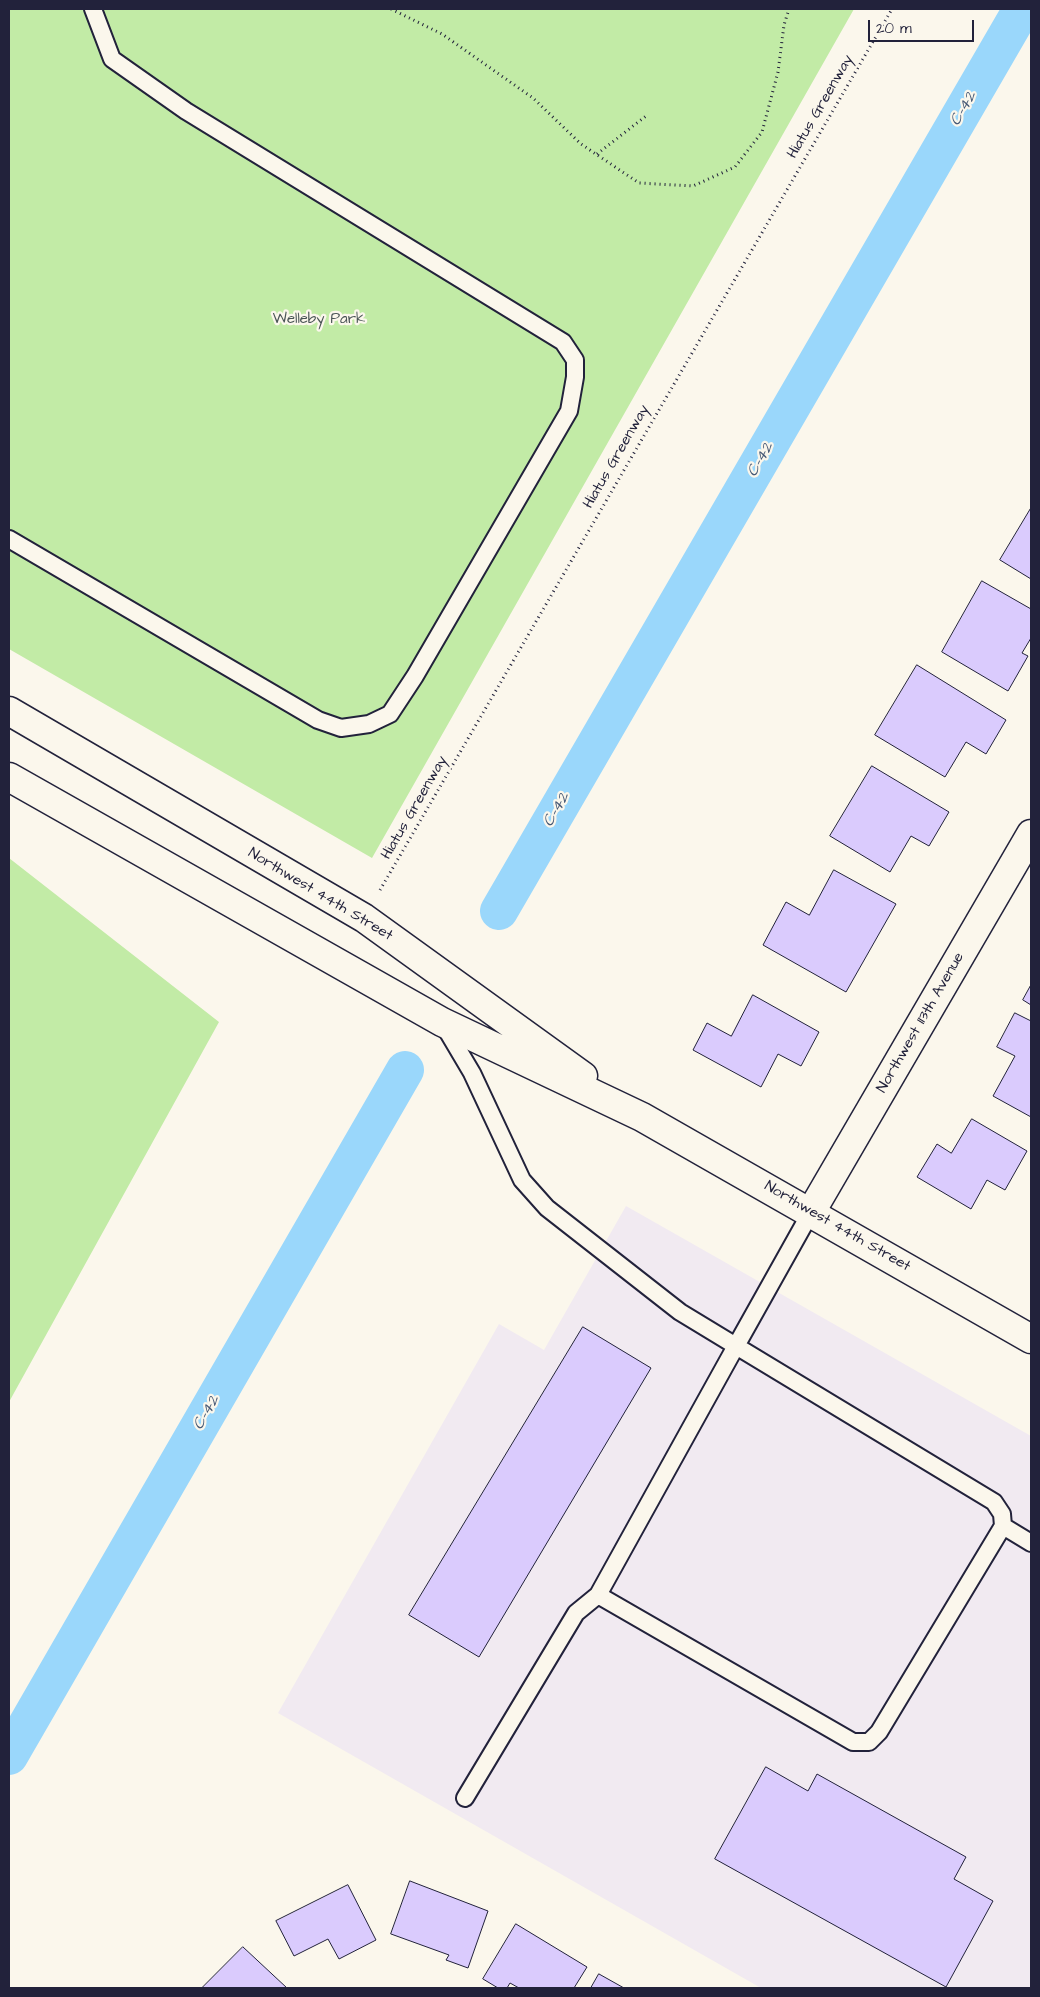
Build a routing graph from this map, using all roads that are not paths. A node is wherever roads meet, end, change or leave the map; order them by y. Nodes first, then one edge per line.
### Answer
1 (93, 9) edge
2 (9, 539) edge
3 (9, 711) edge
4 (9, 777) edge
5 (1031, 834) edge
6 (442, 1022) junction
7 (642, 1117) junction
8 (811, 1212) junction
9 (1031, 1339) edge
10 (736, 1346) junction
11 (1003, 1526) junction
12 (1031, 1543) edge
13 (598, 1595) junction
14 (465, 1798) dead end

1 - 2 lane
3 - 7 street, Northwest 44th Street
4 - 6 street, Northwest 44th Street
5 - 8 street, Northwest 113th Avenue
6 - 7 street, Northwest 44th Street
6 - 10 lane
7 - 8 street, Northwest 44th Street
8 - 9 street, Northwest 44th Street
8 - 10 lane
10 - 11 lane
10 - 13 lane
11 - 12 lane
11 - 13 lane
13 - 14 lane

